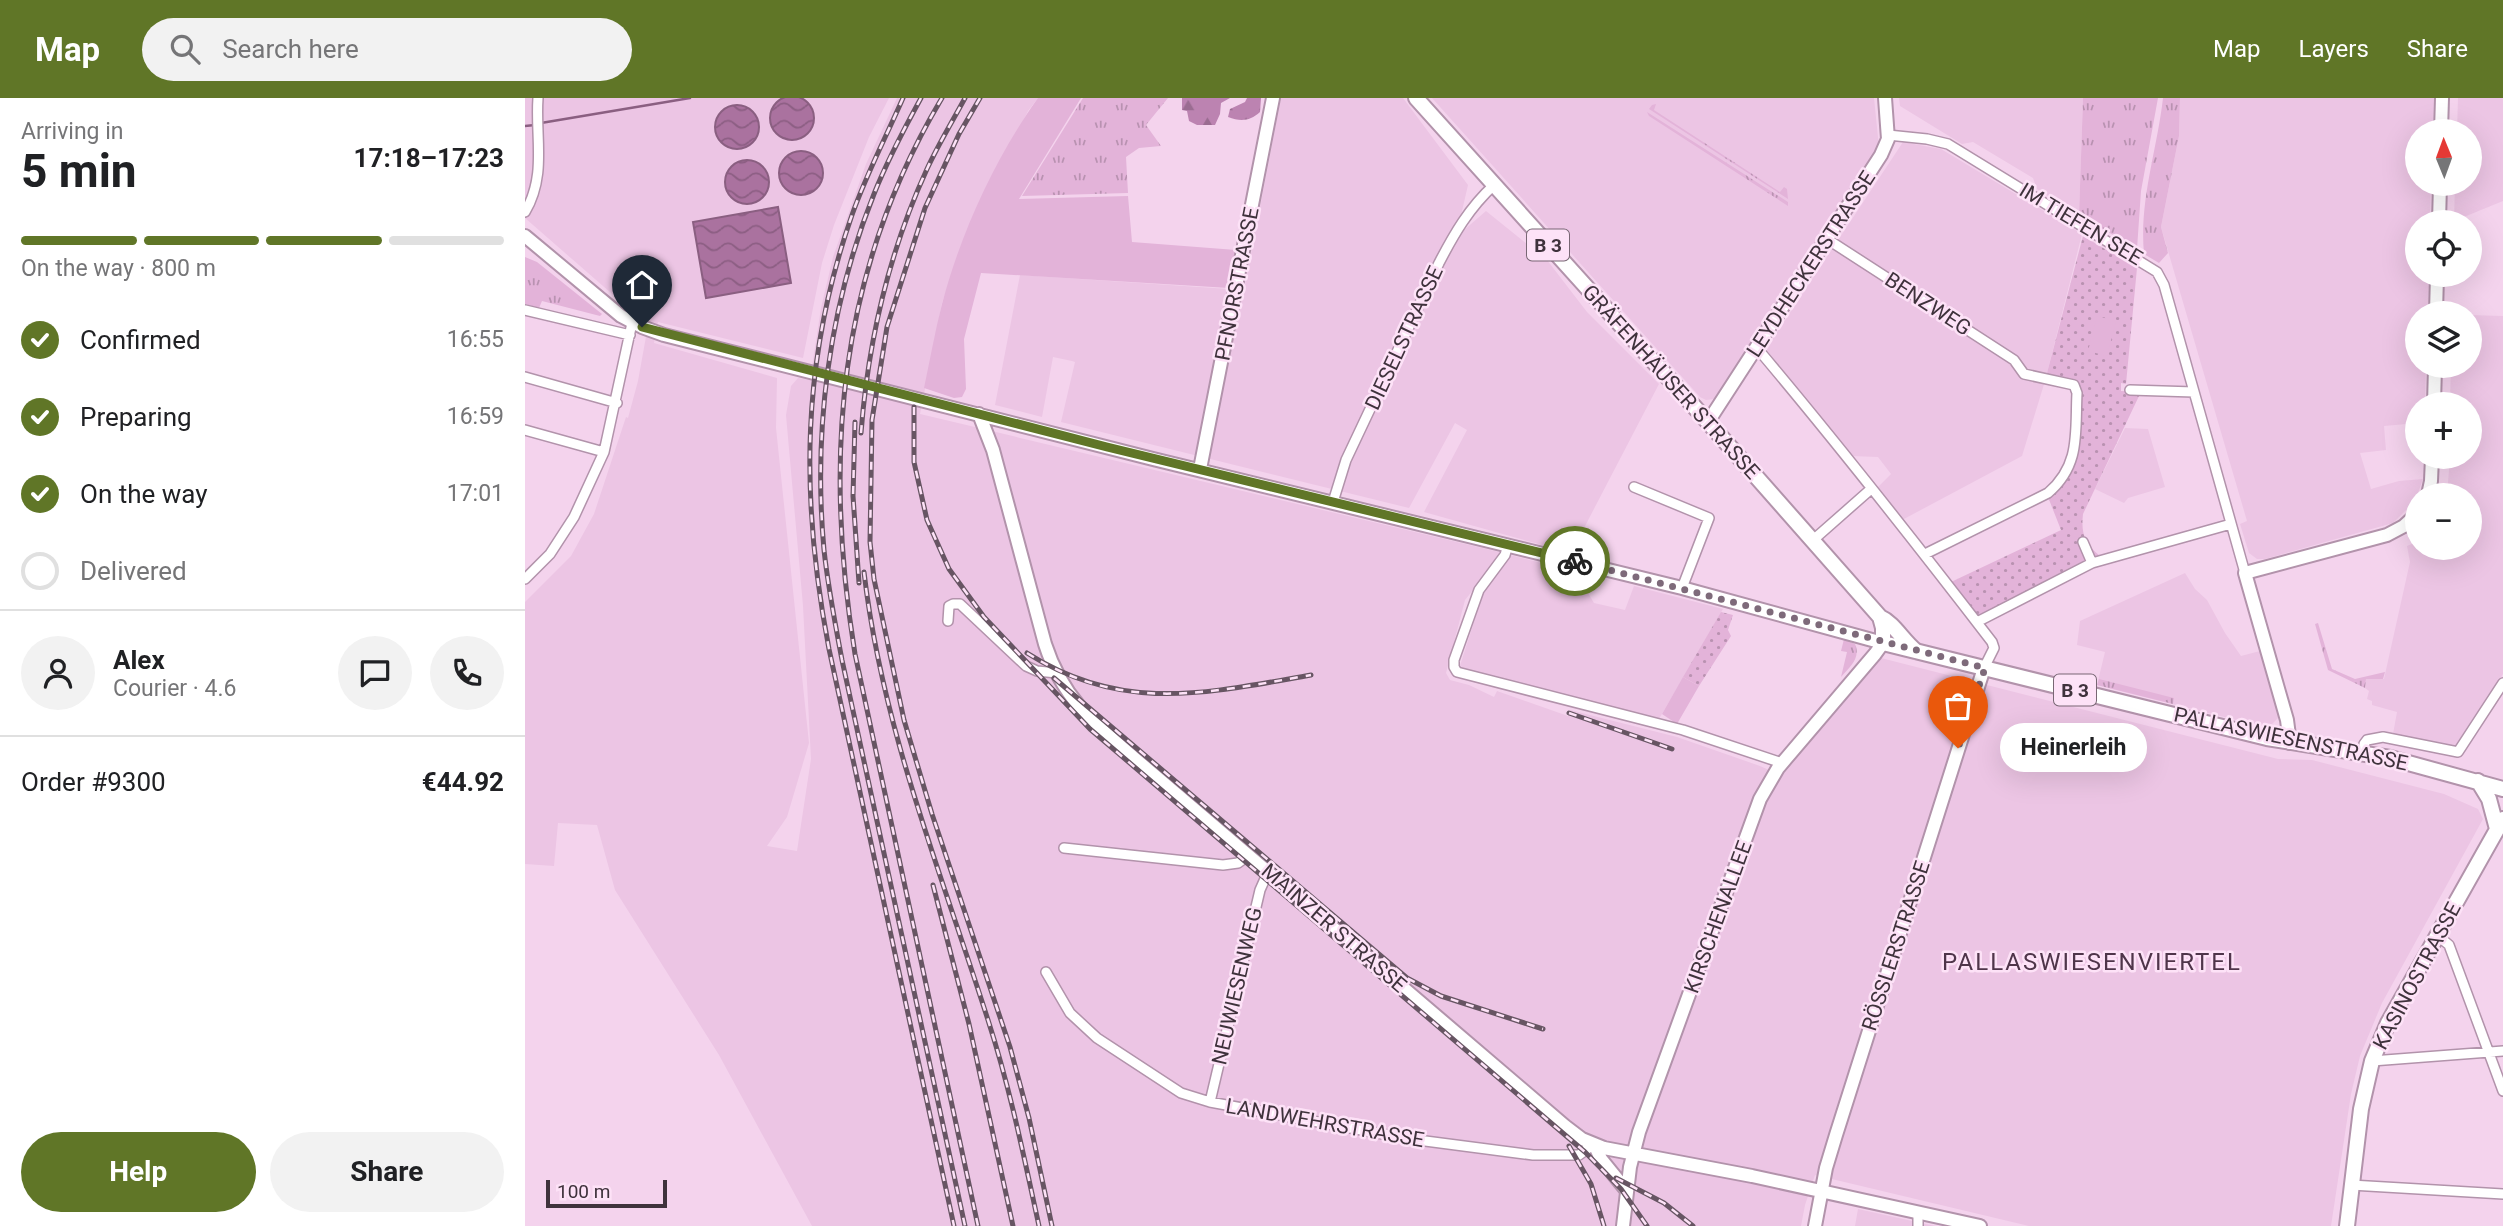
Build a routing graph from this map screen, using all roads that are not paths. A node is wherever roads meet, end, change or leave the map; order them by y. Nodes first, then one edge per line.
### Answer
1 (538, 98) edge
2 (1273, 98) edge
3 (1416, 98) edge
4 (1885, 98) edge
5 (2442, 98) edge
6 (2441, 119) edge
7 (1888, 135) junction
8 (1494, 185) junction
9 (525, 212) edge
10 (525, 236) edge
11 (1827, 239) junction
12 (525, 247) edge
13 (543, 251) junction
14 (525, 310) edge
15 (631, 329) junction
16 (1757, 348) junction
17 (525, 377) edge
18 (2130, 390) dead end
19 (2194, 392) junction
20 (617, 403) junction
21 (979, 414) junction
22 (1010, 422) junction
23 (1709, 422) junction
24 (525, 430) edge
25 (993, 450) junction
26 (604, 452) junction
27 (1200, 469) junction
28 (1634, 486) dead end
29 (1871, 489) junction
30 (1333, 502) junction
31 (2231, 524) junction
32 (2405, 525) edge
33 (1812, 541) junction
34 (2083, 542) dead end
35 (1508, 545) junction
36 (1925, 554) junction
37 (2092, 563) junction
38 (2245, 573) junction
39 (525, 579) edge
40 (1682, 588) junction
41 (1880, 617) junction
42 (948, 621) dead end
43 (1977, 622) junction
44 (1882, 642) junction
45 (1916, 651) junction
46 (1985, 668) junction
47 (1057, 673) junction
48 (2503, 683) edge
49 (2290, 743) junction
50 (2363, 752) junction
51 (1783, 763) junction
52 (2478, 781) junction
53 (2503, 789) edge
54 (2500, 824) edge
55 (1064, 848) dead end
56 (1249, 855) junction
57 (1268, 872) junction
58 (2437, 935) junction
59 (1046, 972) dead end
60 (2503, 1051) edge
61 (2489, 1052) junction
62 (2372, 1061) junction
63 (2503, 1091) edge
64 (1210, 1102) junction
65 (1594, 1144) junction
66 (1633, 1153) junction
67 (2351, 1185) junction
68 (1627, 1191) junction
69 (1821, 1192) junction
70 (2503, 1194) edge
71 (1919, 1212) junction
72 (1623, 1226) edge
73 (1815, 1226) edge
74 (1918, 1226) edge
75 (1980, 1226) edge
76 (2347, 1226) edge

1 - 9 street
2 - 27 street, PFNORSTRASSE
3 - 8 main road, GRÄFENHÄUSER STRASSE / B 3
4 - 7 street, LEYDHECKERSTRASSE
5 - 6 street
7 - 11 street, LEYDHECKERSTRASSE
7 - 19 street, IM TIEFEN SEE
8 - 23 main road, GRÄFENHÄUSER STRASSE / B 3
8 - 30 street, DIESELSTRASSE
10 - 13 street
11 - 16 street, LEYDHECKERSTRASSE
11 - 36 street, BENZWEG
12 - 13 street
13 - 15 street
14 - 15 street
15 - 20 street
15 - 21 street
16 - 23 street, LEYDHECKERSTRASSE
16 - 29 street
17 - 20 street
18 - 19 street
19 - 31 street, IM TIEFEN SEE
20 - 26 street
21 - 22 street, PALLASWIESENSTRASSE
21 - 25 street, MAINZER STRASSE
22 - 25 street
22 - 27 street, PALLASWIESENSTRASSE
23 - 33 main road, GRÄFENHÄUSER STRASSE / B 3
24 - 26 street
25 - 47 street, MAINZER STRASSE
26 - 39 street
27 - 30 street, PALLASWIESENSTRASSE
28 - 40 street
29 - 33 street
29 - 36 street
30 - 35 street, PALLASWIESENSTRASSE
31 - 37 street
31 - 38 street, IM TIEFEN SEE
32 - 38 street
33 - 41 main road, GRÄFENHÄUSER STRASSE / B 3
34 - 37 street
35 - 40 street, PALLASWIESENSTRASSE
35 - 51 street
36 - 43 street
37 - 43 street
38 - 49 street, IM TIEFEN SEE
40 - 44 street, PALLASWIESENSTRASSE
41 - 44 main road
41 - 45 main road, GRÄFENHÄUSER STRASSE / B 3
42 - 47 street
43 - 46 street
44 - 45 main road, PALLASWIESENSTRASSE / B 3
44 - 51 street, KIRSCHENALLEE
45 - 46 main road, PALLASWIESENSTRASSE / B 3
46 - 49 main road, PALLASWIESENSTRASSE / B 3
46 - 69 street, RÖSSLERSTRASSE
47 - 56 street, MAINZER STRASSE
48 - 50 street
49 - 50 main road, PALLASWIESENSTRASSE / B 3
50 - 52 main road, PALLASWIESENSTRASSE / B 3
51 - 66 street, KIRSCHENALLEE
52 - 53 main road, PALLASWIESENSTRASSE / B 3
52 - 54 main road
54 - 58 main road, KASINOSTRASSE
55 - 56 street
56 - 57 street, MAINZER STRASSE
57 - 64 street, NEUWIESENWEG
57 - 65 street, MAINZER STRASSE
58 - 61 street
58 - 62 main road, KASINOSTRASSE
59 - 64 street, LANDWEHRSTRASSE
60 - 61 street
61 - 62 street
61 - 63 street
62 - 67 main road, KASINOSTRASSE
64 - 65 street, LANDWEHRSTRASSE
65 - 66 street, MAINZER STRASSE
65 - 68 street
66 - 68 street, KIRSCHENALLEE
66 - 69 street
67 - 70 street
67 - 76 main road, KASINOSTRASSE
68 - 72 street, KIRSCHENALLEE
69 - 71 street
69 - 73 street, RÖSSLERSTRASSE
71 - 74 street
71 - 75 street

